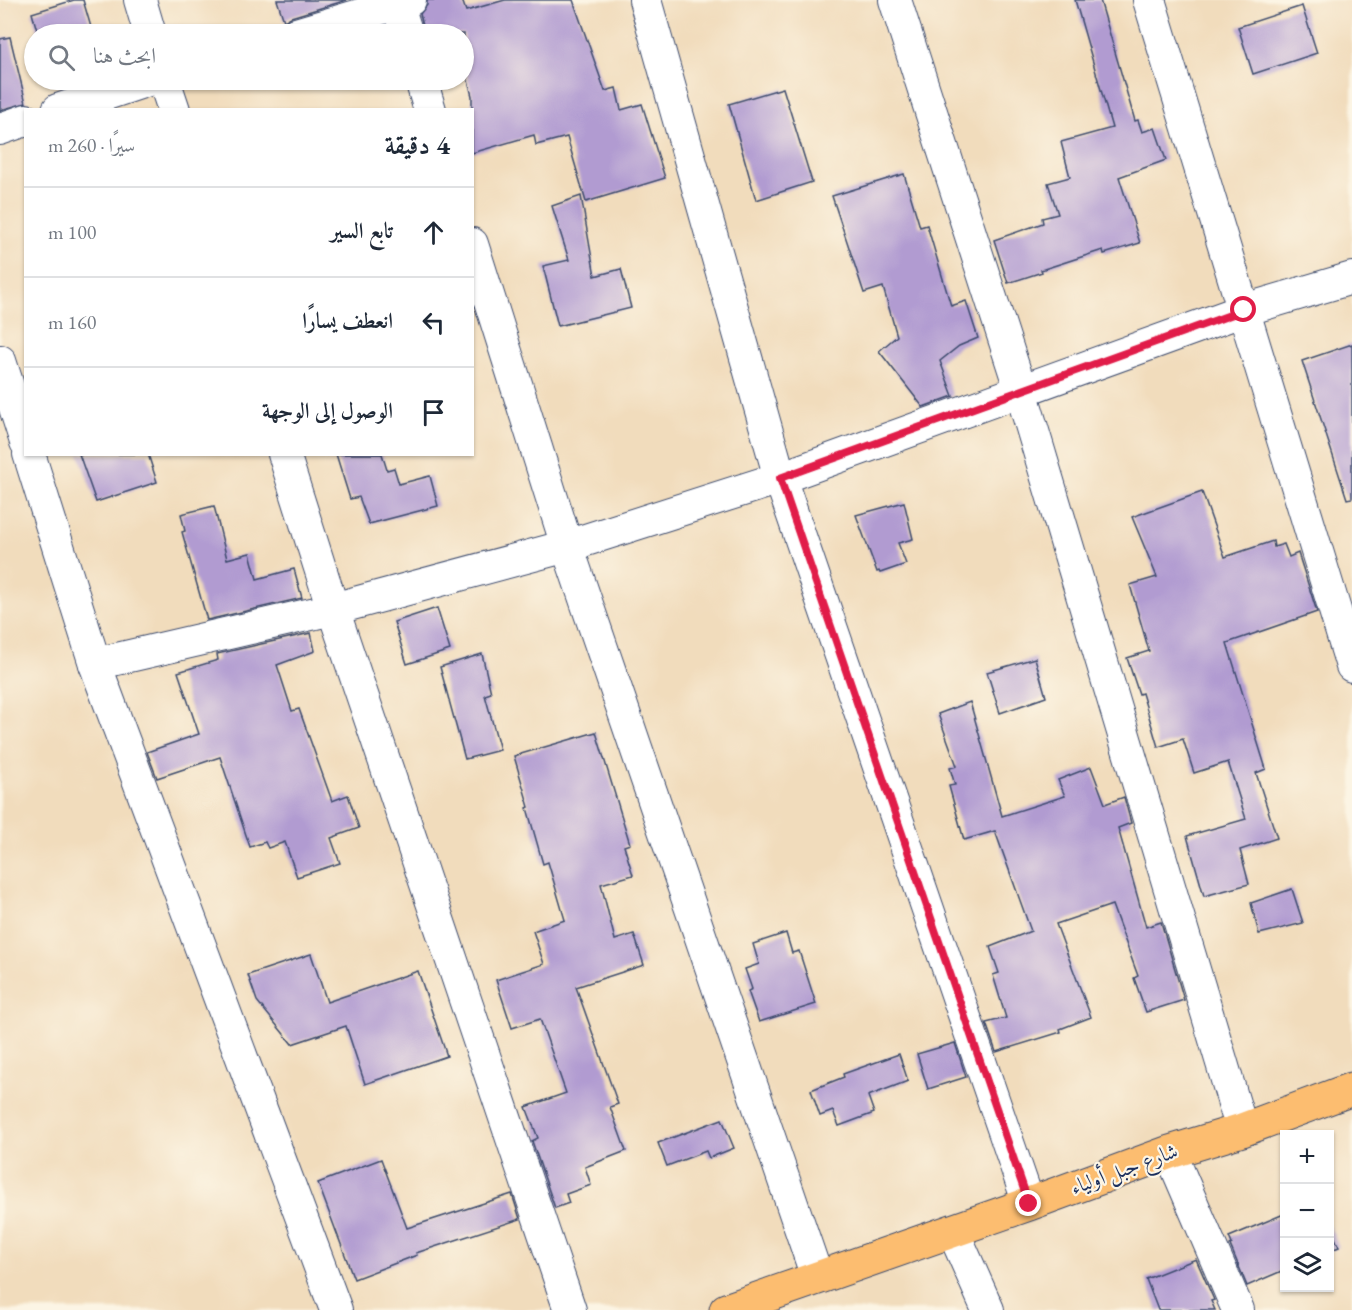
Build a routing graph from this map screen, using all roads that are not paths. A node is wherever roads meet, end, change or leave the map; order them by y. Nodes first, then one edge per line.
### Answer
1 (140, 0) edge
2 (645, 0) edge
3 (895, 0) edge
4 (1149, 0) edge
5 (401, 1) edge
6 (147, 24) edge
7 (328, 24) edge
8 (405, 24) edge
9 (118, 90) edge
10 (167, 90) edge
11 (424, 90) edge
12 (64, 108) edge
13 (173, 108) edge
14 (429, 108) edge
15 (24, 121) edge
16 (0, 129) edge
17 (474, 250) edge
18 (1352, 278) edge
19 (1244, 310) junction
20 (0, 361) edge
21 (1021, 391) junction
22 (24, 436) edge
23 (30, 456) edge
24 (285, 456) edge
25 (780, 478) junction
26 (567, 546) junction
27 (333, 609) junction
28 (95, 664) junction
29 (1352, 666) edge
30 (1352, 1089) edge
31 (1242, 1130) junction
32 (1170, 1152) junction
33 (1029, 1204) junction
34 (953, 1231) junction
35 (817, 1277) junction
36 (742, 1307) edge
37 (336, 1310) edge
38 (570, 1310) edge
39 (988, 1310) edge
40 (1238, 1310) edge

1 - 6 street
2 - 25 street
3 - 21 street
4 - 19 street
5 - 7 street
5 - 8 street
9 - 12 street
10 - 13 street
11 - 14 street
15 - 16 street
17 - 26 street
18 - 19 street
19 - 21 street
19 - 29 street
20 - 22 street
21 - 25 street
21 - 31 street
23 - 28 street
24 - 27 street
25 - 26 street
25 - 33 street
26 - 27 street
26 - 35 street
27 - 28 street
27 - 38 street
28 - 37 street
30 - 31 highway, شارع جبل أولياء
31 - 32 highway, شارع جبل أولياء
32 - 33 highway, شارع جبل أولياء
32 - 40 street
33 - 34 highway, شارع جبل أولياء
34 - 35 highway, شارع جبل أولياء
34 - 39 street
35 - 36 highway, شارع جبل أولياء

